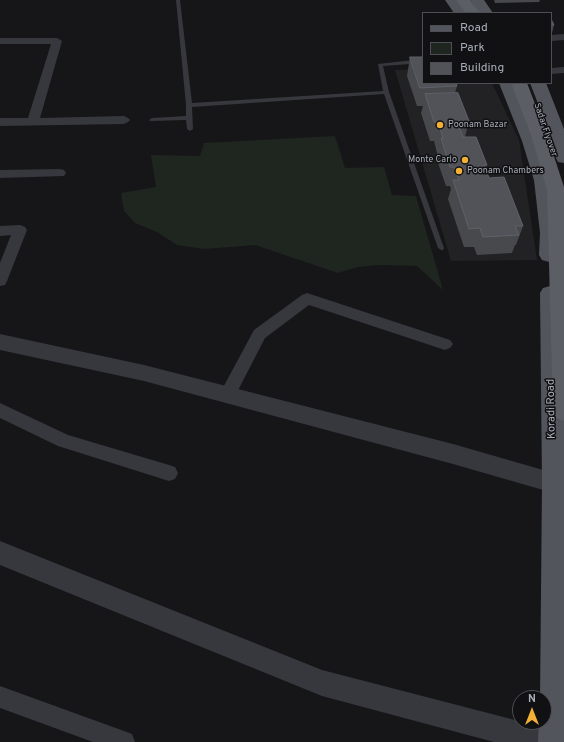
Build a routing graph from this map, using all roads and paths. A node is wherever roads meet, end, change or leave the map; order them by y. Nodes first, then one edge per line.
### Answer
1 (178, 0) edge
2 (452, 0) edge
3 (463, 0) edge
4 (470, 0) edge
5 (477, 0) edge
6 (460, 12) edge
7 (471, 12) edge
8 (478, 12) edge
9 (485, 12) edge
10 (564, 37) edge
11 (552, 38) edge
12 (0, 41) edge
13 (422, 61) edge
14 (552, 70) edge
15 (564, 70) edge
16 (507, 84) edge
17 (519, 84) edge
18 (528, 84) edge
19 (538, 84) edge
20 (386, 92) junction
21 (189, 105) junction
22 (189, 118) junction
23 (124, 120) dead end
24 (152, 120) dead end
25 (33, 121) junction
26 (0, 122) edge
27 (190, 129) dead end
28 (564, 158) edge
29 (60, 173) dead end
30 (0, 174) edge
31 (564, 200) edge
32 (0, 231) edge
33 (441, 248) dead end
34 (0, 281) edge
35 (0, 342) edge
36 (445, 344) dead end
37 (227, 395) junction
38 (0, 410) edge
39 (564, 411) edge
40 (169, 473) dead end
41 (559, 485) edge
42 (0, 553) edge
43 (0, 697) edge
44 (124, 742) edge
45 (546, 742) edge
46 (553, 742) edge

1 - 21 lane
2 - 6 main road
3 - 7 highway
4 - 8 highway
5 - 9 main road
10 - 11 street
12 - 25 street
13 - 20 lane
14 - 15 street
16 - 41 main road, Koradi Road
17 - 39 highway, Sadar Flyover
18 - 31 highway, Sadar Flyover
19 - 28 main road
20 - 21 lane
20 - 33 lane
21 - 22 lane
22 - 24 lane
22 - 27 lane
23 - 25 street
25 - 26 street
29 - 30 street
32 - 34 street
35 - 37 street
36 - 37 street
37 - 41 street
38 - 40 street
41 - 46 main road, Koradi Road
42 - 45 street
43 - 44 street

